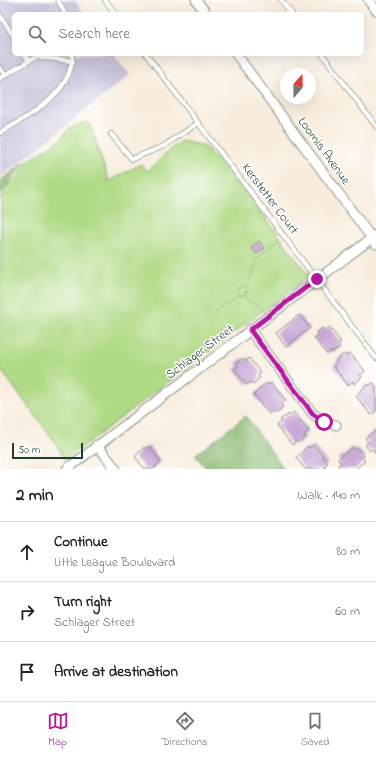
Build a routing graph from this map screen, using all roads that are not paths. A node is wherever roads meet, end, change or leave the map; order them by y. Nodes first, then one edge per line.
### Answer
1 (58, 0) edge
2 (105, 0) edge
3 (196, 0) edge
4 (282, 0) edge
5 (368, 0) edge
6 (376, 10) edge
7 (64, 12) edge
8 (114, 12) edge
9 (205, 12) edge
10 (291, 12) edge
11 (0, 15) edge
12 (12, 34) edge
13 (25, 56) edge
14 (72, 56) edge
15 (148, 56) edge
16 (238, 56) edge
17 (324, 56) edge
18 (29, 61) junction
19 (73, 61) junction
20 (0, 68) edge
21 (2, 77) edge
22 (198, 123) junction
23 (376, 126) edge
24 (0, 133) edge
25 (111, 134) dead end
26 (375, 239) edge
27 (317, 279) junction
28 (250, 330) junction
29 (376, 358) edge
30 (336, 425) dead end
31 (97, 445) junction
32 (67, 469) edge
33 (116, 469) edge

1 - 7 lane
2 - 8 lane
3 - 9 street
4 - 10 lane
5 - 6 street
11 - 12 lane
13 - 18 lane
14 - 19 lane
15 - 22 lane, Kerstetter Court
16 - 26 street, Loomis Avenue
17 - 23 lane
18 - 19 lane
18 - 21 lane
19 - 24 lane
20 - 21 lane
22 - 25 lane
22 - 27 lane, Kerstetter Court
26 - 27 street, Schlager Street
27 - 28 street, Schlager Street
27 - 29 lane, Kerstetter Court
28 - 30 street
28 - 31 street, Schlager Street
31 - 32 street, Schlager Street
31 - 33 street

